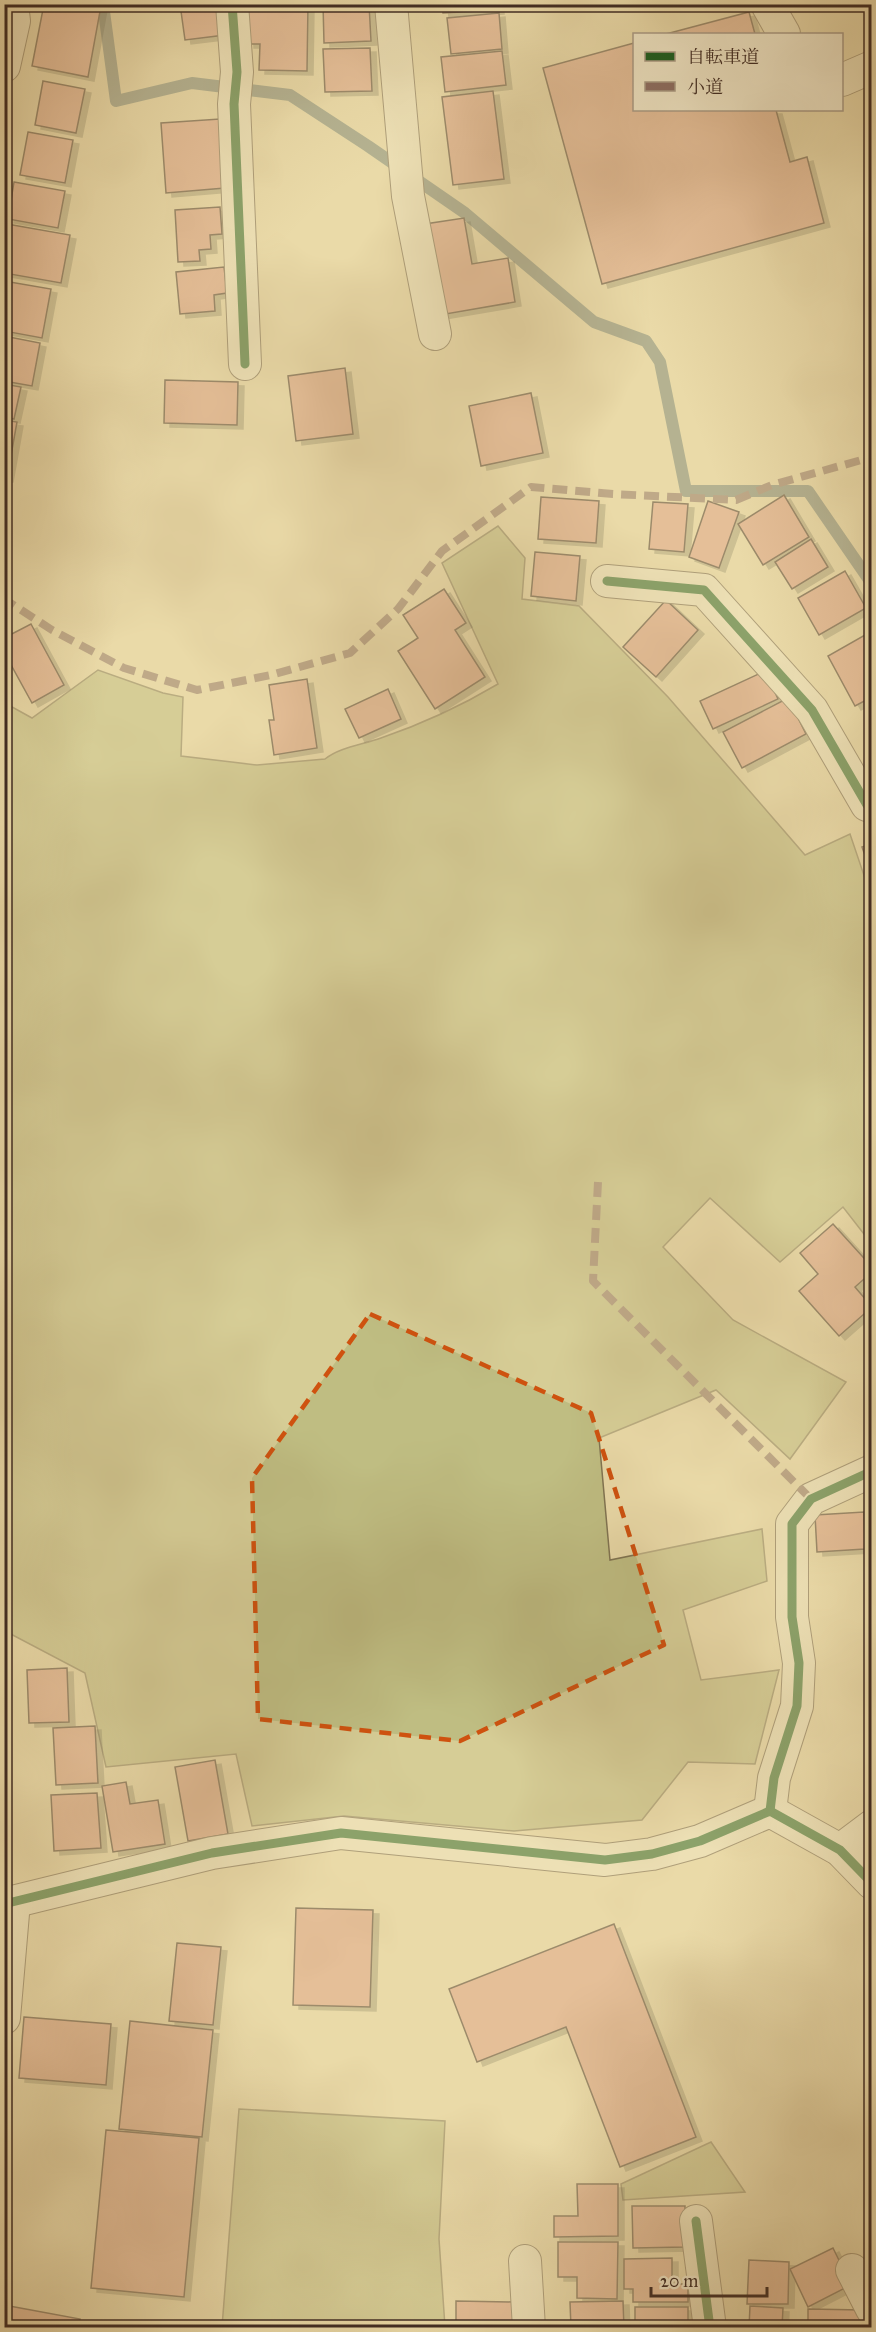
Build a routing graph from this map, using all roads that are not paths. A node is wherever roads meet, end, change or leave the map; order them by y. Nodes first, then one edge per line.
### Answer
1 (232, 4) edge
2 (391, 4) edge
3 (767, 4) edge
4 (13, 13) edge
5 (783, 33) edge
6 (4, 66) edge
7 (872, 67) edge
8 (843, 80) edge
9 (435, 334) dead end
10 (244, 364) dead end
11 (607, 581) dead end
12 (872, 802) edge
13 (872, 1471) edge
14 (770, 1811) junction
15 (872, 1826) edge
16 (840, 1850) junction
17 (872, 1883) edge
18 (9, 1903) edge
19 (4, 2018) edge
20 (696, 2221) dead end
21 (525, 2261) dead end
22 (852, 2270) dead end
23 (872, 2308) edge
24 (529, 2328) edge
25 (710, 2328) edge

1 - 10 street
2 - 9 street
3 - 5 street
4 - 6 street
7 - 8 street
11 - 12 street
13 - 14 street
14 - 16 street
14 - 18 street
15 - 16 street
16 - 17 street
18 - 19 street
20 - 25 street
21 - 24 street
22 - 23 street

